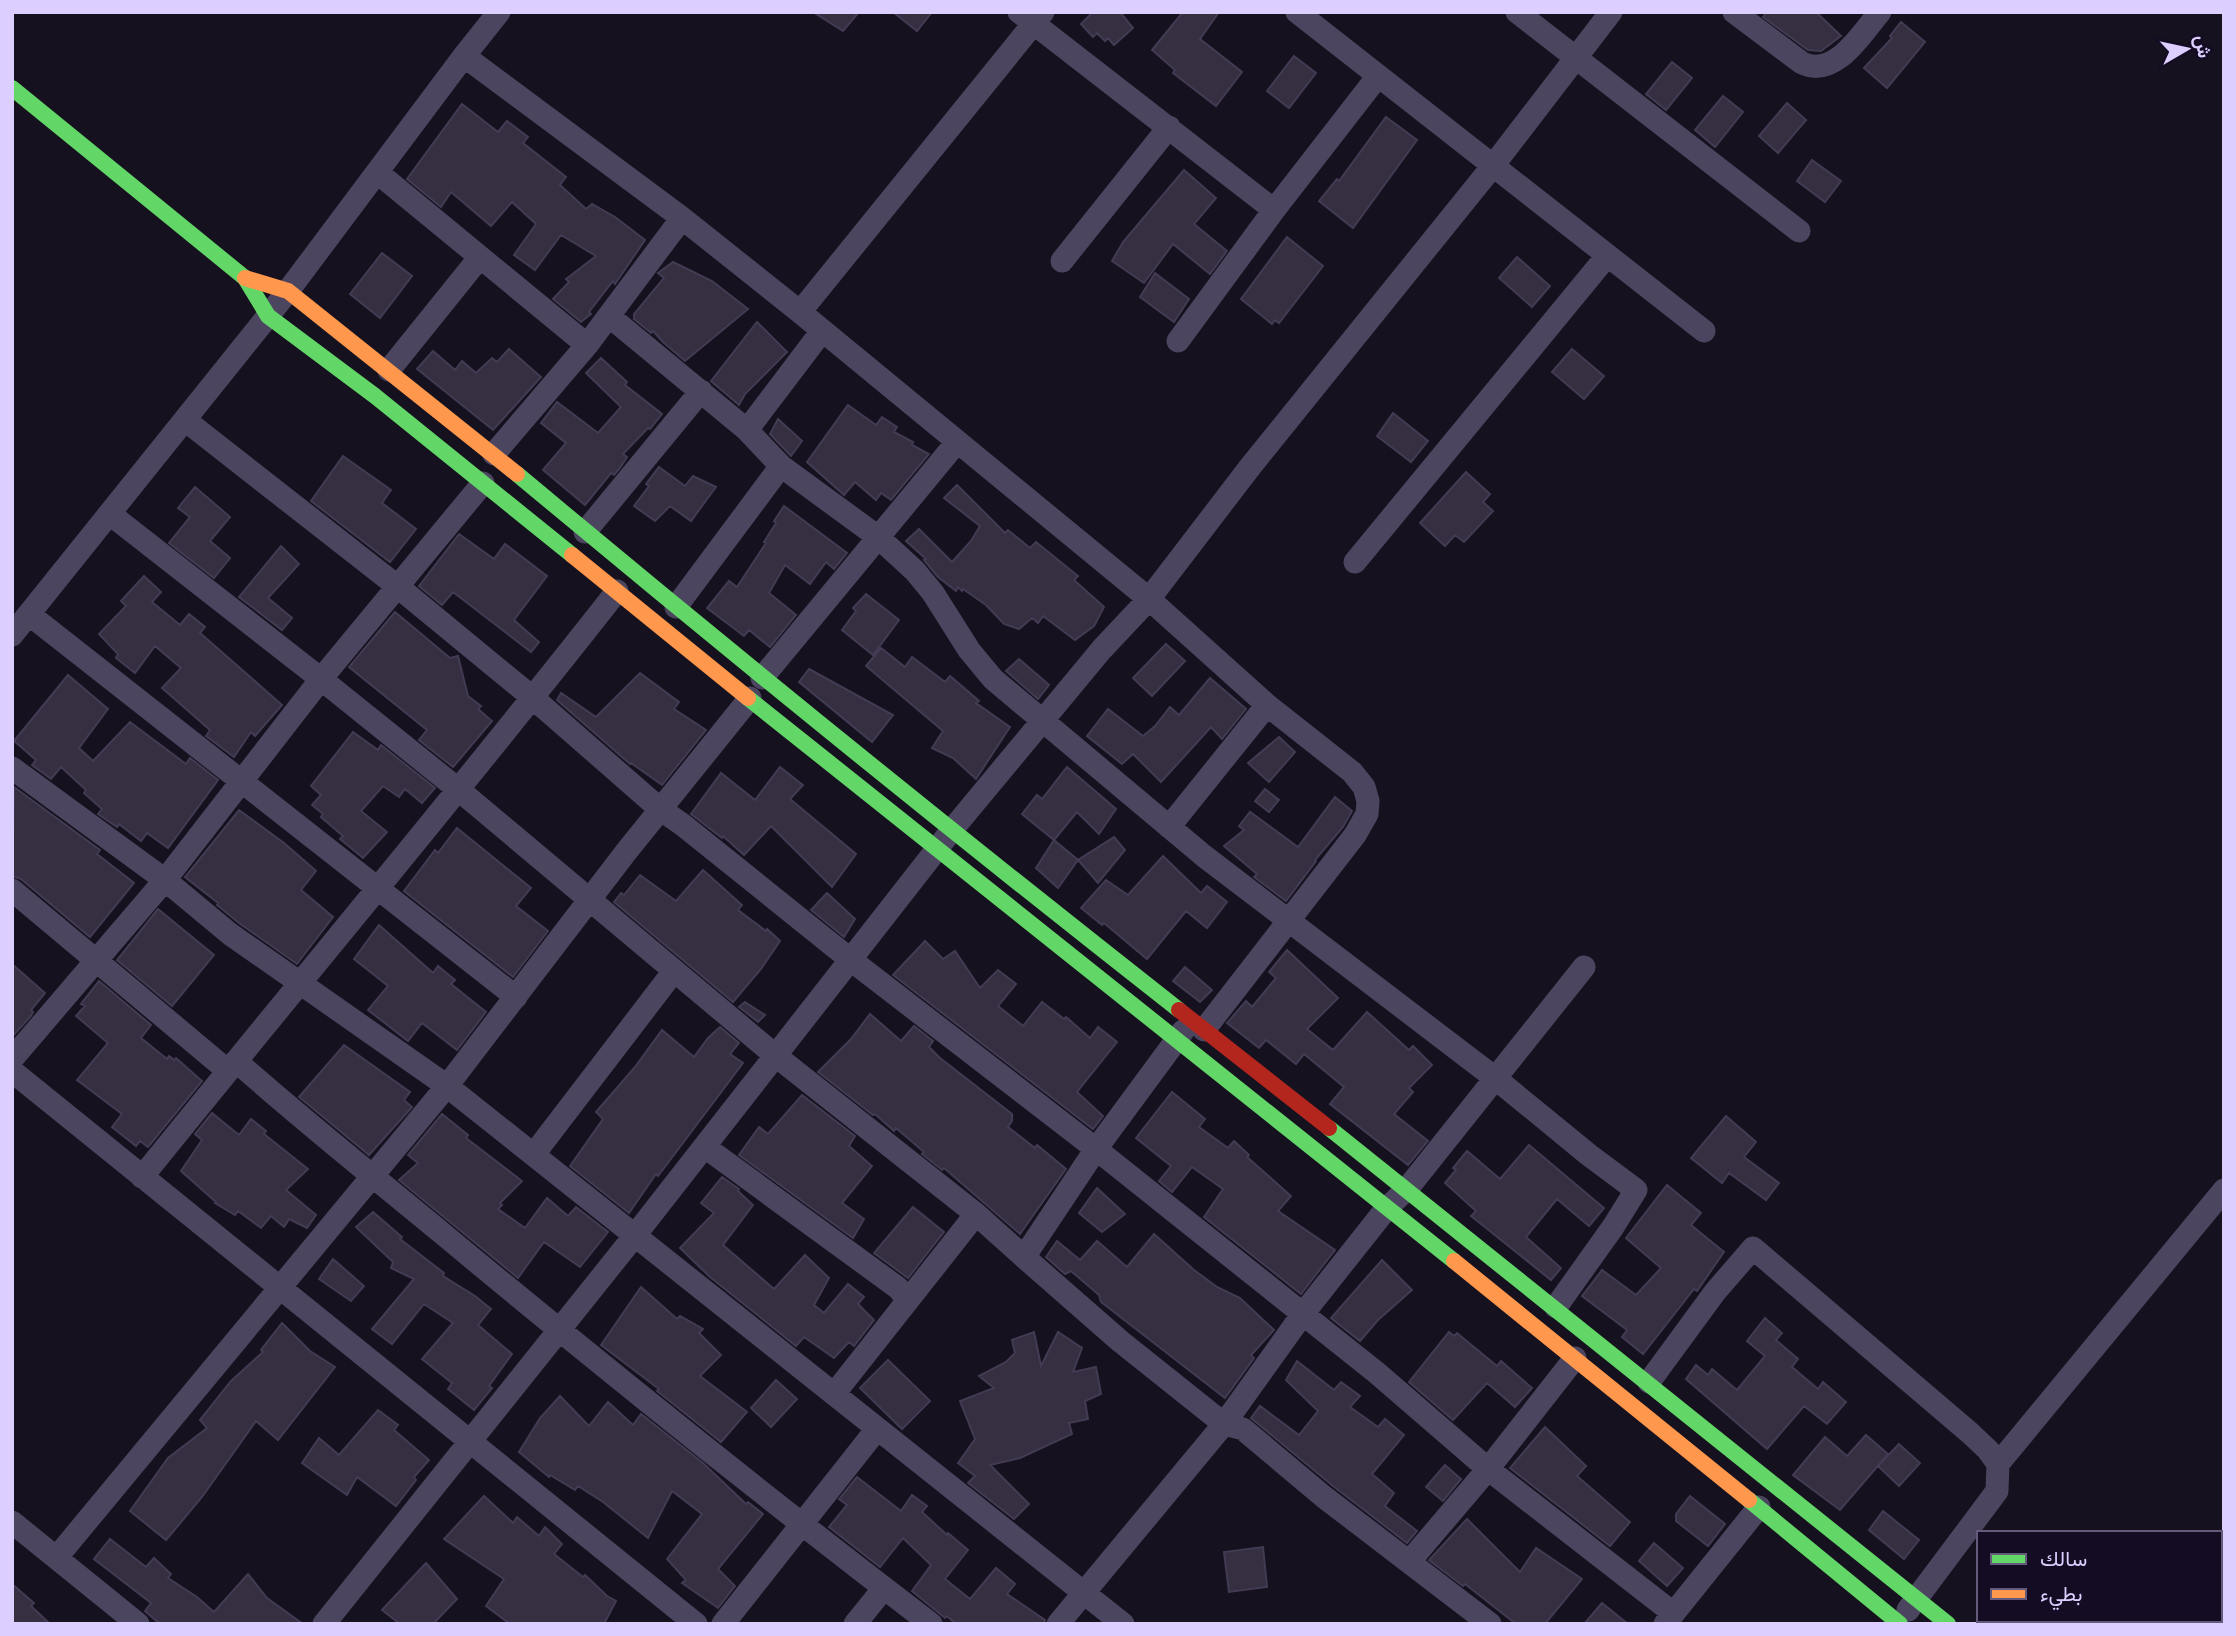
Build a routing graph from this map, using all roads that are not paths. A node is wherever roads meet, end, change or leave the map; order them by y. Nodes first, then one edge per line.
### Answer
1 (499, 12) edge
2 (1297, 12) edge
3 (1517, 12) edge
4 (1611, 12) edge
5 (1734, 12) edge
6 (1880, 12) edge
7 (1032, 16) edge
8 (464, 56) junction
9 (1575, 58) junction
10 (1378, 76) junction
11 (12, 88) edge
12 (1169, 127) junction
13 (1492, 167) junction
14 (378, 173) junction
15 (1274, 210) junction
16 (682, 218) junction
17 (1799, 231) dead end
18 (1607, 256) junction
19 (480, 257) junction
20 (1062, 261) dead end
21 (245, 278) junction
22 (288, 291) junction
23 (800, 312) junction
24 (268, 316) junction
25 (609, 316) junction
26 (822, 331) junction
27 (1704, 331) dead end
28 (1178, 341) dead end
29 (587, 345) junction
30 (388, 370) junction
31 (701, 391) junction
32 (186, 420) junction
33 (747, 430) junction
34 (957, 442) junction
35 (494, 454) junction
36 (781, 466) junction
37 (483, 483) junction
38 (110, 514) junction
39 (585, 532) junction
40 (878, 537) junction
41 (1355, 562) dead end
42 (397, 586) junction
43 (617, 591) junction
44 (1149, 599) junction
45 (676, 607) junction
46 (30, 615) junction
47 (12, 635) edge
48 (762, 678) junction
49 (321, 679) junction
50 (533, 698) junction
51 (750, 698) junction
52 (1267, 705) junction
53 (1043, 719) junction
54 (12, 768) edge
55 (241, 782) junction
56 (459, 790) junction
57 (660, 809) junction
58 (1169, 827) junction
59 (951, 831) junction
60 (936, 850) junction
61 (165, 880) junction
62 (377, 888) junction
63 (12, 890) edge
64 (589, 900) junction
65 (1288, 920) junction
66 (96, 960) junction
67 (851, 960) junction
68 (1584, 967) dead end
69 (674, 971) junction
70 (299, 981) junction
71 (516, 997) junction
72 (1198, 1025) junction
73 (1176, 1041) junction
74 (776, 1056) junction
75 (12, 1059) edge
76 (232, 1066) junction
77 (12, 1071) edge
78 (1495, 1078) junction
79 (447, 1086) junction
80 (705, 1147) junction
81 (1096, 1149) junction
82 (534, 1154) junction
83 (373, 1176) junction
84 (142, 1177) junction
85 (1407, 1189) junction
86 (2224, 1190) edge
87 (1386, 1209) junction
88 (976, 1214) junction
89 (636, 1234) junction
90 (1024, 1257) junction
91 (281, 1287) junction
92 (908, 1300) junction
93 (1556, 1307) junction
94 (1302, 1315) junction
95 (559, 1330) junction
96 (1575, 1358) junction
97 (1649, 1382) junction
98 (834, 1394) junction
99 (1224, 1424) junction
100 (877, 1429) junction
101 (470, 1441) junction
102 (1998, 1464) junction
103 (1488, 1469) junction
104 (1759, 1507) junction
105 (12, 1522) edge
106 (801, 1525) junction
107 (57, 1557) junction
108 (1409, 1562) junction
109 (884, 1588) junction
110 (1084, 1592) junction
111 (1917, 1599) junction
112 (1669, 1619) edge
113 (332, 1621) edge
114 (1899, 1623) edge
115 (138, 1624) edge
116 (696, 1624) edge
117 (723, 1624) edge
118 (855, 1624) edge
119 (930, 1624) edge
120 (1058, 1624) edge
121 (1123, 1624) edge
122 (1490, 1624) edge
123 (1948, 1624) edge

1 - 8 street
2 - 10 street
3 - 9 street
4 - 9 street
5 - 6 street
7 - 12 street
7 - 23 street
8 - 14 street
8 - 16 street
9 - 13 street
9 - 17 street
10 - 13 street
10 - 15 street
11 - 21 main road
12 - 15 street
12 - 20 street
13 - 18 street
13 - 44 street
14 - 19 street
14 - 22 street
15 - 28 street
16 - 23 street
16 - 25 street
18 - 27 street
18 - 41 street
19 - 29 street
19 - 30 street
21 - 22 main road
21 - 24 main road
22 - 24 street
22 - 30 main road
23 - 26 street
24 - 32 street
24 - 37 main road
25 - 29 street
25 - 31 street
26 - 33 street
26 - 34 street
29 - 35 street
30 - 35 main road
31 - 33 street
31 - 39 street
32 - 38 street
32 - 42 street
33 - 36 street
34 - 40 street
34 - 44 street
35 - 39 main road
36 - 40 street
36 - 45 street
37 - 42 street
37 - 43 main road
38 - 46 street
38 - 49 street
39 - 45 main road
40 - 48 street
40 - 53 street
42 - 49 street
42 - 50 street
43 - 50 street
43 - 51 main road
44 - 52 street
44 - 53 street
45 - 48 main road
46 - 47 street
46 - 55 street
48 - 59 main road
49 - 55 street
49 - 56 street
50 - 56 street
50 - 57 street
51 - 57 street
51 - 60 main road
52 - 58 street
52 - 65 street
53 - 58 street
53 - 59 street
54 - 61 street
55 - 61 street
55 - 62 street
56 - 62 street
56 - 64 street
57 - 64 street
57 - 67 street
58 - 65 street
59 - 60 street
59 - 72 main road
60 - 67 street
60 - 73 main road
61 - 66 street
61 - 70 street
62 - 70 street
62 - 71 street
63 - 66 street
64 - 69 street
64 - 71 street
65 - 72 street
65 - 78 street
66 - 75 street
66 - 76 street
67 - 74 street
67 - 81 street
68 - 78 street
69 - 74 street
69 - 82 street
70 - 76 street
70 - 79 street
71 - 79 street
72 - 73 street
72 - 85 main road
73 - 81 street
73 - 87 main road
74 - 80 street
74 - 88 street
76 - 83 street
76 - 84 street
77 - 84 street
78 - 85 street
78 - 93 street
79 - 82 street
79 - 83 street
80 - 89 street
80 - 92 street
81 - 90 street
81 - 94 street
82 - 89 street
83 - 91 street
83 - 95 street
84 - 91 street
85 - 87 street
85 - 93 main road
86 - 102 street
87 - 94 street
87 - 96 main road
88 - 90 street
88 - 92 street
89 - 95 street
89 - 98 street
90 - 99 street
91 - 101 street
91 - 107 street
92 - 98 street
93 - 97 main road
94 - 99 street
94 - 103 street
95 - 101 street
95 - 106 street
96 - 103 street
96 - 104 main road
97 - 102 street
97 - 111 main road
98 - 100 street
99 - 108 street
99 - 110 street
100 - 106 street
100 - 110 street
101 - 113 street
101 - 116 street
102 - 111 street
103 - 108 street
103 - 112 street
104 - 112 street
104 - 114 main road
105 - 107 street
106 - 109 street
106 - 117 street
107 - 115 street
108 - 122 street
109 - 118 street
109 - 119 street
110 - 120 street
110 - 121 street
111 - 114 street
111 - 123 main road

